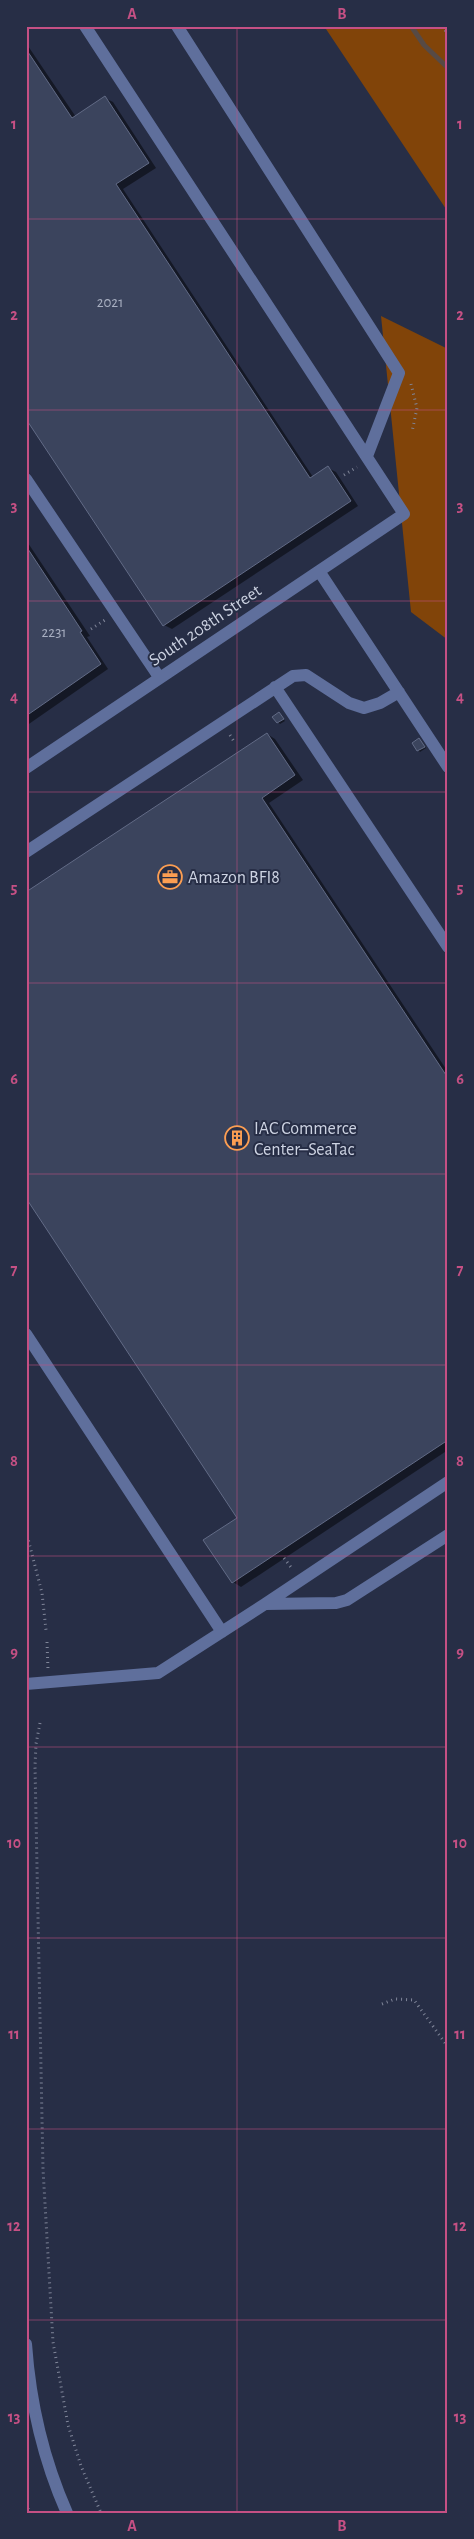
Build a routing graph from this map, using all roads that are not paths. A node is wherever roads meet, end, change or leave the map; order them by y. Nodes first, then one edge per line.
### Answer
1 (85, 26) edge
2 (178, 26) edge
3 (367, 456) junction
4 (26, 480) edge
5 (319, 571) junction
6 (159, 678) junction
7 (275, 687) junction
8 (399, 692) junction
9 (448, 767) edge
10 (26, 768) edge
11 (26, 852) edge
12 (448, 947) edge
13 (26, 1334) edge
14 (448, 1482) edge
15 (448, 1535) edge
16 (265, 1604) junction
17 (222, 1632) junction
18 (26, 1684) edge
19 (26, 2344) edge
20 (67, 2513) edge

1 - 3 street
2 - 3 street
3 - 5 street, South 208th Street
4 - 6 street
5 - 6 street, South 208th Street
5 - 8 street
6 - 10 street, South 208th Street
7 - 8 street
7 - 11 street
7 - 12 street
8 - 9 street
13 - 17 street
14 - 16 street
15 - 16 street
16 - 17 street
17 - 18 street
19 - 20 street

